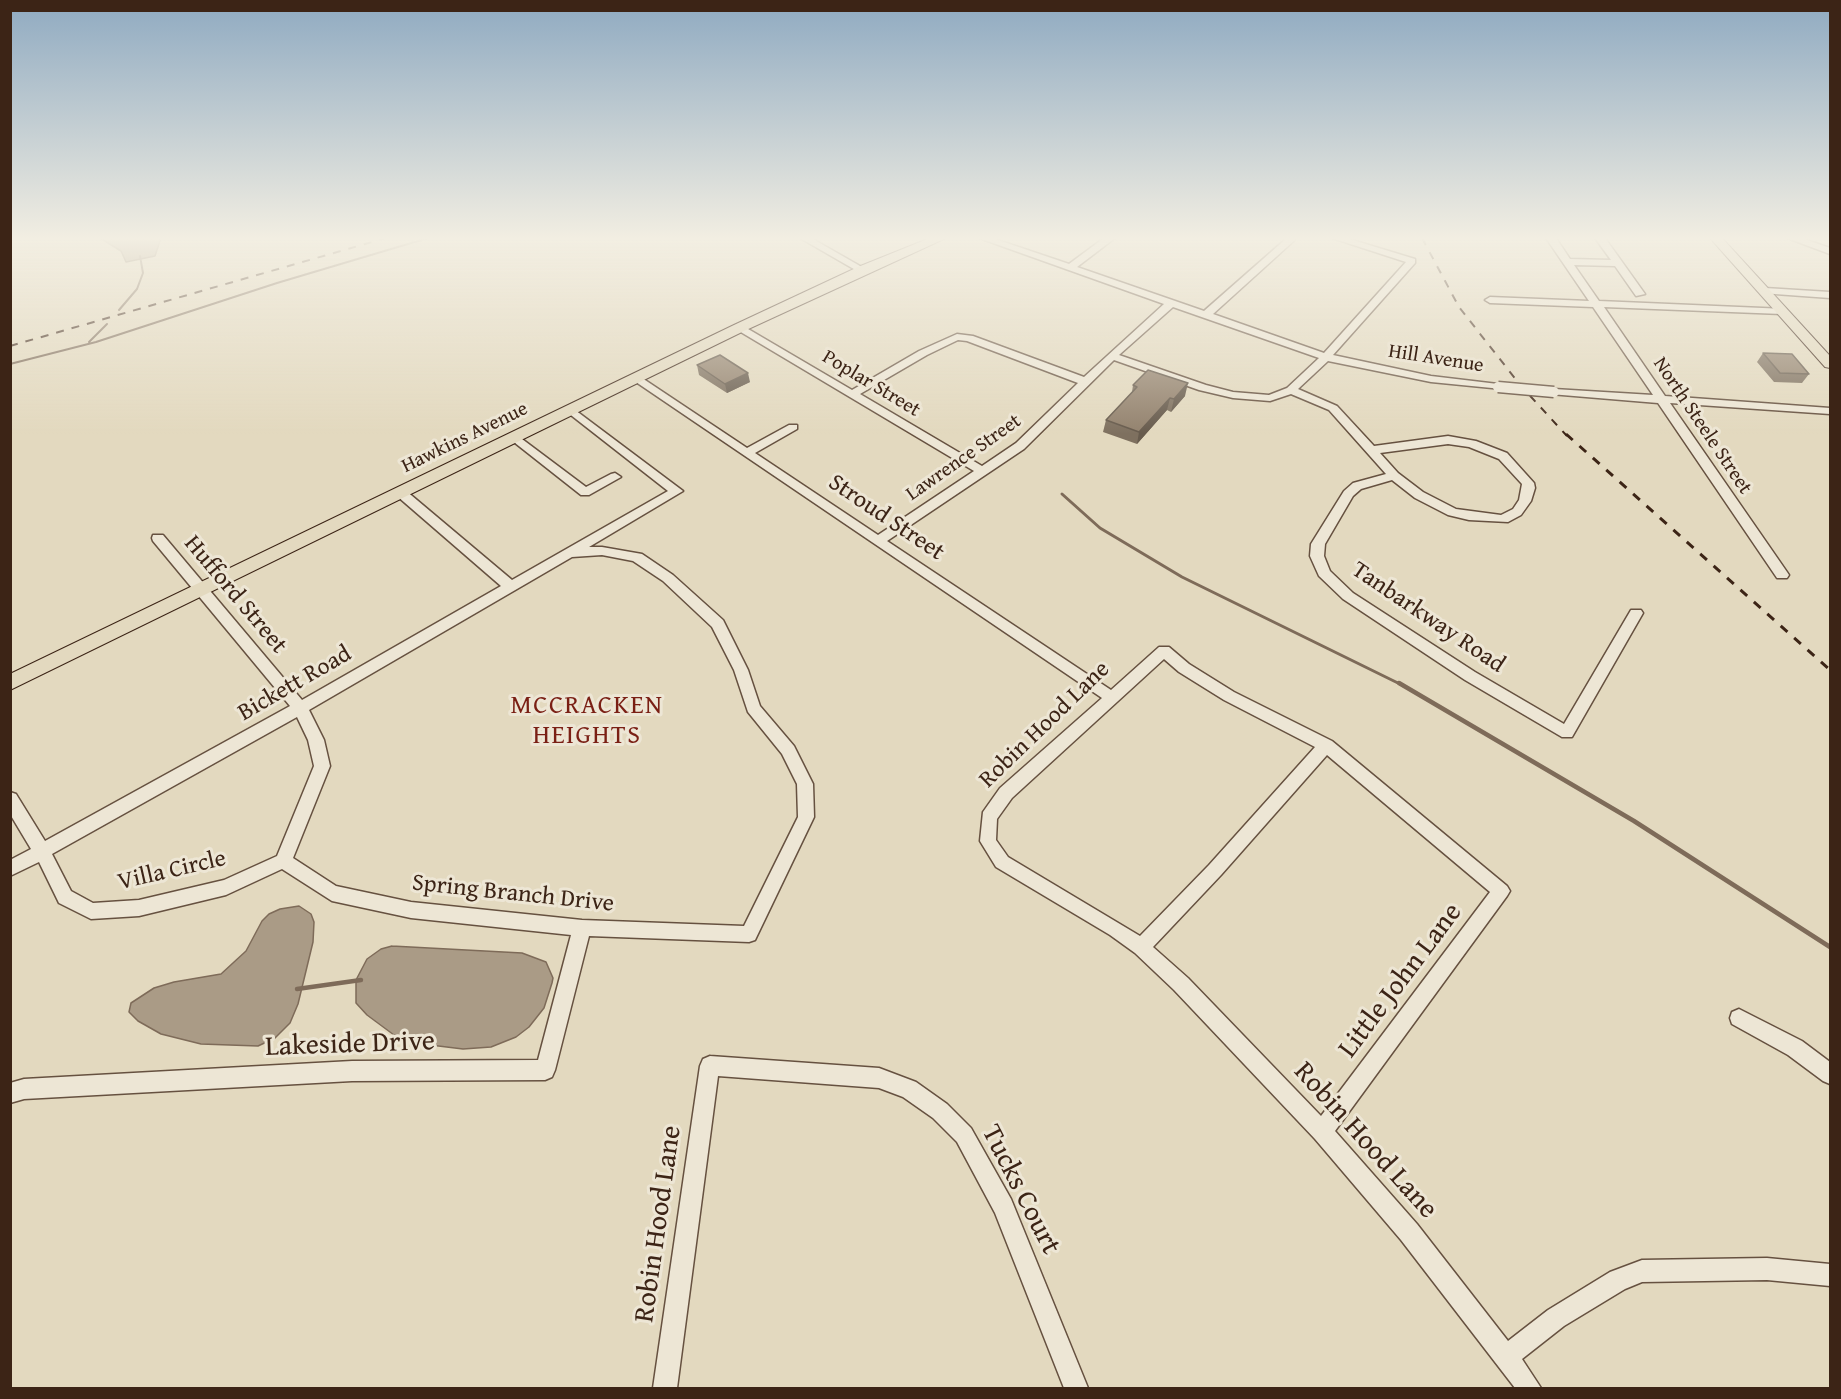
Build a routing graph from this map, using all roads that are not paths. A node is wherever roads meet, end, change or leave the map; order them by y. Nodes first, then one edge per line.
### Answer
1 (791, 303) edge
2 (1171, 303) joint
3 (1219, 303) edge
4 (1374, 303) edge
5 (1578, 303) edge
6 (1776, 303) edge
7 (1597, 304) junction
8 (1782, 310) junction
9 (1206, 315) junction
10 (739, 328) junction
11 (1112, 356) junction
12 (1326, 357) junction
13 (1830, 364) edge
14 (635, 378) junction
15 (1086, 382) junction
16 (1291, 390) junction
17 (853, 394) junction
18 (1662, 397) junction
19 (571, 410) junction
20 (1830, 411) edge
21 (793, 428) dead end
22 (514, 437) junction
23 (1372, 450) junction
24 (746, 453) junction
25 (984, 472) junction
26 (1394, 476) junction
27 (615, 477) dead end
28 (401, 493) junction
29 (158, 538) dead end
30 (879, 540) junction
31 (568, 552) junction
32 (1782, 575) dead end
33 (510, 586) junction
34 (202, 589) junction
35 (1636, 612) dead end
36 (10, 683) edge
37 (1111, 697) junction
38 (300, 708) junction
39 (1326, 745) junction
40 (10, 799) edge
41 (42, 851) junction
42 (283, 861) junction
43 (10, 869) edge
44 (582, 928) junction
45 (1141, 947) junction
46 (1739, 1018) dead end
47 (710, 1066) joint
48 (1830, 1074) edge
49 (10, 1093) edge
50 (1322, 1132) junction
51 (1830, 1275) edge
52 (1506, 1357) junction
53 (665, 1389) edge
54 (1076, 1389) edge
55 (1529, 1389) edge

1 - 10 main road, Hawkins Avenue
2 - 9 street, Hill Avenue
2 - 11 street, Lawrence Street
3 - 9 street
4 - 12 street
5 - 7 street
6 - 8 main road
7 - 8 street
7 - 18 street, North Steele Street
8 - 13 main road
9 - 12 street, Hill Avenue
10 - 14 main road, Hawkins Avenue
10 - 17 street, Poplar Street
11 - 15 street, Lawrence Street
11 - 16 street
12 - 16 street
12 - 18 street, Hill Avenue, bridge
14 - 19 main road, Hawkins Avenue
14 - 24 street, Stroud Street
15 - 17 street
15 - 25 street, Lawrence Street
16 - 23 street
17 - 25 street, Poplar Street
18 - 20 street, Hill Avenue
18 - 32 street, North Steele Street
19 - 22 main road, Hawkins Avenue
19 - 31 street, Bickett Road
21 - 24 street
22 - 27 street
22 - 28 main road, Hawkins Avenue
23 - 26 street
23 - 26 street
24 - 30 street, Stroud Street
25 - 30 street, Lawrence Street
26 - 35 street, Tanbarkway Road
28 - 33 street
28 - 34 main road, Hawkins Avenue
29 - 34 street, Hufford Street
30 - 37 street, Stroud Street
31 - 33 street, Bickett Road
31 - 44 street, Spring Branch Drive
33 - 38 street, Bickett Road
34 - 36 main road, Hawkins Avenue
34 - 38 street, Hufford Street
37 - 39 street, Robin Hood Lane
37 - 45 street, Robin Hood Lane
38 - 41 street, Bickett Road
38 - 42 street
39 - 45 street
39 - 50 street, Little John Lane
40 - 41 street, Villa Circle
41 - 42 street, Villa Circle
41 - 43 street
42 - 44 street, Spring Branch Drive
44 - 49 street, Lakeside Drive
45 - 50 street, Robin Hood Lane
46 - 48 street
47 - 53 street, Robin Hood Lane
47 - 54 street, Tucks Court
50 - 52 street, Robin Hood Lane
51 - 52 street
52 - 55 street, Robin Hood Lane

